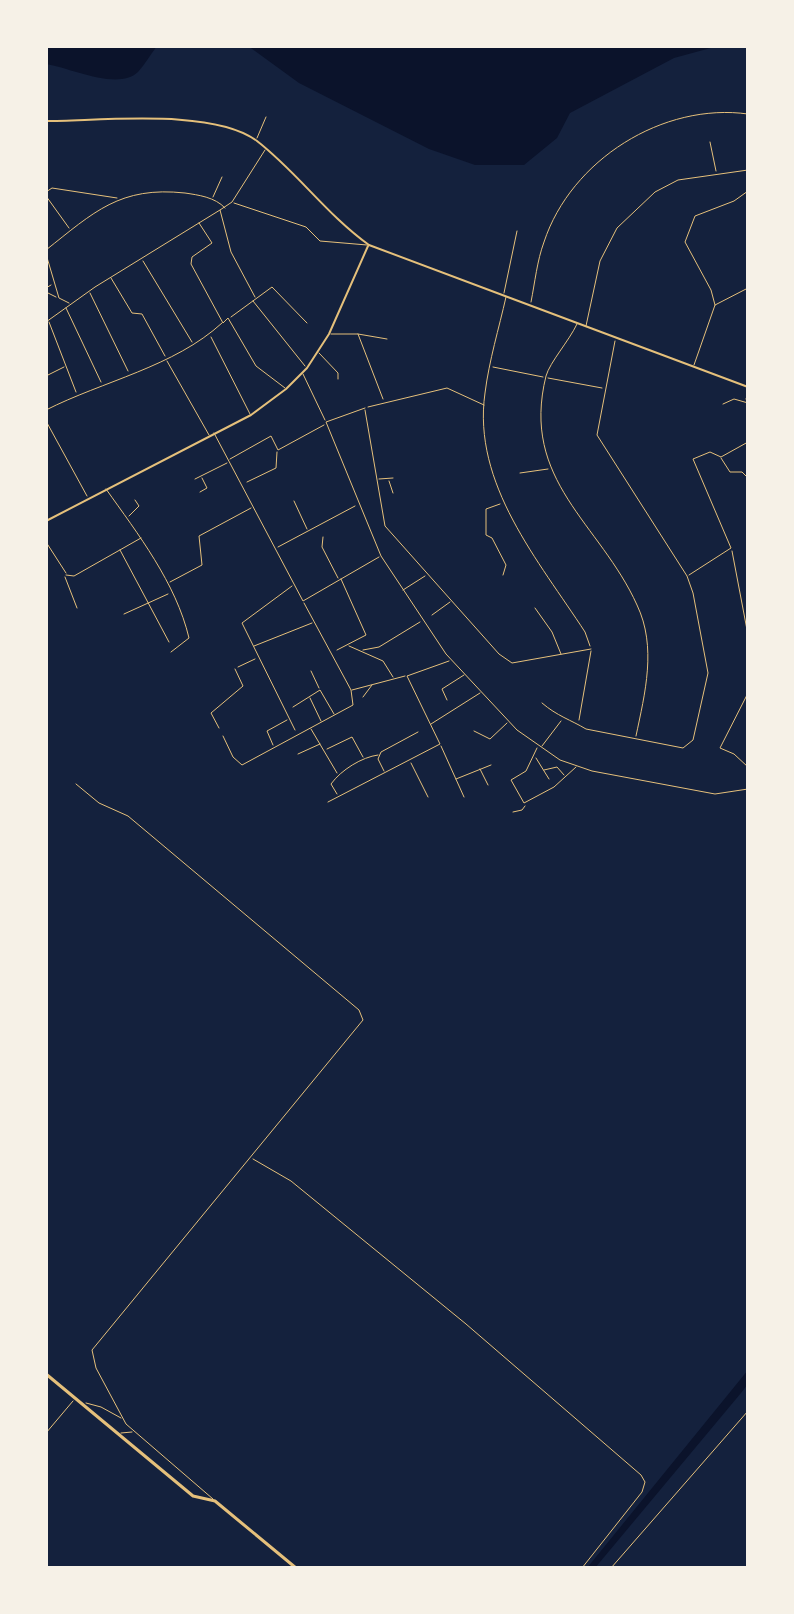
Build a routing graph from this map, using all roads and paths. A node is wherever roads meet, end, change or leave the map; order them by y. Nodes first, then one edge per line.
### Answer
1 (748, 114) edge
2 (266, 117) dead end
3 (46, 121) edge
4 (256, 140) junction
5 (710, 142) dead end
6 (265, 150) junction
7 (747, 170) edge
8 (717, 174) junction
9 (222, 177) dead end
10 (748, 180) edge
11 (748, 191) edge
12 (46, 192) edge
13 (46, 196) edge
14 (117, 198) junction
15 (212, 199) junction
16 (232, 202) junction
17 (225, 208) junction
18 (220, 210) junction
19 (199, 223) junction
20 (70, 231) junction
21 (517, 231) dead end
22 (369, 245) junction
23 (46, 252) edge
24 (143, 260) junction
25 (111, 278) junction
26 (53, 284) junction
27 (748, 288) edge
28 (46, 290) edge
29 (89, 291) junction
30 (504, 296) junction
31 (59, 298) junction
32 (254, 298) junction
33 (71, 304) junction
34 (715, 305) junction
35 (531, 307) junction
36 (66, 308) junction
37 (228, 318) junction
38 (47, 322) edge
39 (223, 323) junction
40 (307, 323) dead end
41 (577, 324) junction
42 (586, 327) junction
43 (210, 334) junction
44 (329, 334) junction
45 (358, 334) junction
46 (616, 338) junction
47 (387, 339) dead end
48 (194, 344) junction
49 (318, 351) junction
50 (166, 358) junction
51 (66, 366) junction
52 (491, 366) junction
53 (694, 367) junction
54 (307, 368) junction
55 (302, 373) junction
56 (129, 374) junction
57 (46, 376) edge
58 (546, 377) junction
59 (338, 379) dead end
60 (102, 385) junction
61 (748, 387) edge
62 (286, 389) junction
63 (605, 389) junction
64 (748, 393) edge
65 (77, 395) junction
66 (384, 401) junction
67 (747, 402) edge
68 (723, 404) dead end
69 (484, 405) junction
70 (365, 408) junction
71 (46, 410) edge
72 (251, 415) junction
73 (46, 421) edge
74 (326, 423) junction
75 (214, 433) junction
76 (209, 435) junction
77 (748, 442) edge
78 (278, 450) junction
79 (721, 457) junction
80 (228, 461) junction
81 (551, 469) junction
82 (520, 473) dead end
83 (201, 476) junction
84 (388, 478) junction
85 (393, 478) dead end
86 (748, 478) edge
87 (195, 479) dead end
88 (376, 479) junction
89 (247, 482) dead end
90 (106, 489) junction
91 (200, 492) dead end
92 (393, 493) dead end
93 (88, 498) junction
94 (135, 500) dead end
95 (294, 501) dead end
96 (503, 503) junction
97 (357, 505) junction
98 (253, 506) junction
99 (127, 517) junction
100 (46, 521) edge
101 (309, 531) junction
102 (323, 537) dead end
103 (141, 538) junction
104 (46, 542) edge
105 (276, 548) junction
106 (731, 548) junction
107 (120, 550) junction
108 (381, 556) junction
109 (66, 575) junction
110 (427, 575) junction
111 (503, 575) dead end
112 (687, 576) junction
113 (340, 579) junction
114 (167, 583) junction
115 (295, 584) junction
116 (403, 590) junction
117 (171, 593) junction
118 (303, 601) junction
119 (452, 601) junction
120 (148, 603) junction
121 (77, 608) dead end
122 (535, 608) dead end
123 (124, 614) dead end
124 (432, 615) dead end
125 (422, 621) junction
126 (315, 622) junction
127 (748, 635) edge
128 (169, 642) dead end
129 (347, 645) junction
130 (252, 647) junction
131 (591, 649) junction
132 (337, 650) dead end
133 (363, 650) junction
134 (171, 652) dead end
135 (561, 654) junction
136 (257, 658) junction
137 (451, 660) junction
138 (235, 669) junction
139 (230, 671) dead end
140 (311, 671) dead end
141 (466, 673) junction
142 (407, 676) junction
143 (393, 677) junction
144 (372, 683) junction
145 (320, 690) junction
146 (351, 690) junction
147 (483, 691) junction
148 (748, 693) edge
149 (309, 696) junction
150 (363, 697) dead end
151 (447, 700) dead end
152 (542, 703) dead end
153 (293, 707) dead end
154 (335, 716) junction
155 (289, 719) junction
156 (563, 720) junction
157 (321, 721) junction
158 (509, 721) junction
159 (579, 723) junction
160 (430, 725) junction
161 (310, 726) junction
162 (219, 728) dead end
163 (474, 731) dead end
164 (297, 732) junction
165 (418, 732) dead end
166 (223, 736) dead end
167 (635, 739) junction
168 (320, 744) junction
169 (440, 744) junction
170 (273, 746) junction
171 (539, 747) junction
172 (325, 750) junction
173 (298, 754) dead end
174 (378, 755) junction
175 (535, 757) junction
176 (363, 759) junction
177 (409, 760) junction
178 (491, 765) dead end
179 (577, 766) junction
180 (748, 767) edge
181 (480, 768) junction
182 (544, 770) junction
183 (385, 773) junction
184 (338, 775) junction
185 (566, 777) junction
186 (549, 779) dead end
187 (456, 780) junction
188 (76, 784) dead end
189 (488, 785) dead end
190 (748, 789) edge
191 (338, 797) junction
192 (428, 797) dead end
193 (464, 797) dead end
194 (328, 802) dead end
195 (525, 803) junction
196 (513, 812) dead end
197 (251, 1158) junction
198 (46, 1374) edge
199 (75, 1399) junction
200 (81, 1403) junction
201 (748, 1411) edge
202 (124, 1420) junction
203 (116, 1432) junction
204 (134, 1432) junction
205 (46, 1433) edge
206 (215, 1501) junction
207 (296, 1568) edge
208 (582, 1568) edge
209 (611, 1568) edge

1 - 35 street
2 - 4 street
3 - 4 street
4 - 6 street
5 - 8 street
6 - 16 street
6 - 22 street
7 - 8 street
7 - 10 street
8 - 42 street
9 - 15 street
11 - 34 street
12 - 14 street
13 - 20 street
14 - 15 street
14 - 20 street
15 - 17 street
16 - 17 street
16 - 22 street
17 - 18 street
18 - 19 street
18 - 32 street
19 - 24 street
19 - 39 street
20 - 23 street
21 - 30 street
22 - 30 street
22 - 44 street
23 - 26 street
24 - 25 street
24 - 48 street
25 - 29 street
25 - 50 street
26 - 28 street
26 - 31 street
27 - 34 street
28 - 31 street
29 - 33 street
29 - 56 street
30 - 35 street
30 - 52 street
31 - 33 street
32 - 37 street
32 - 40 street
32 - 54 street
33 - 36 street
34 - 53 street
35 - 41 street
36 - 38 street
36 - 60 street
37 - 39 street
37 - 62 street
38 - 51 street
39 - 43 street
41 - 42 street
41 - 58 street
42 - 46 street
43 - 48 street
43 - 72 street
44 - 45 street
44 - 49 street
45 - 47 street
45 - 66 street
46 - 53 street
46 - 63 street
48 - 50 street
49 - 54 street
49 - 59 street
50 - 56 street
50 - 76 street
51 - 57 street
51 - 65 street
52 - 58 street
52 - 69 street
53 - 61 street
54 - 55 street
55 - 62 street
55 - 74 street
56 - 60 street
58 - 63 street
58 - 81 street
60 - 65 street
62 - 72 street
63 - 112 street
64 - 67 street
65 - 71 street
66 - 69 street
66 - 70 street
67 - 68 street
69 - 96 street
70 - 74 street
70 - 88 street
72 - 75 street
73 - 93 street
74 - 78 street
74 - 97 street
75 - 76 street
75 - 80 street
76 - 90 street
77 - 79 street
78 - 80 street
78 - 89 street
79 - 86 street
79 - 106 street
80 - 83 street
80 - 98 street
81 - 82 street
81 - 167 street
83 - 87 street
83 - 91 street
84 - 85 street
84 - 88 street
84 - 92 street
88 - 110 street
90 - 93 street
90 - 99 street
93 - 100 street
94 - 99 street
95 - 101 street
96 - 111 street
96 - 131 street
97 - 101 street
97 - 108 street
98 - 105 street
98 - 114 street
99 - 103 street
101 - 105 street
102 - 113 street
103 - 107 street
103 - 114 street
104 - 109 street
105 - 115 street
106 - 112 street
106 - 127 street
107 - 109 street
107 - 120 street
108 - 113 street
108 - 116 street
109 - 121 street
110 - 116 street
110 - 119 street
112 - 167 street
113 - 118 street
113 - 129 street
114 - 117 street
115 - 118 street
115 - 130 street
116 - 125 street
117 - 120 street
117 - 134 street
118 - 126 street
119 - 124 street
119 - 135 street
120 - 123 street
120 - 128 street
122 - 135 street
125 - 133 street
125 - 137 street
126 - 130 street
126 - 146 street
129 - 132 street
129 - 133 street
130 - 136 street
131 - 135 street
131 - 159 street
133 - 143 street
136 - 138 street
136 - 155 street
137 - 141 street
137 - 142 street
138 - 139 street
138 - 162 street
140 - 145 street
141 - 147 street
141 - 151 street
142 - 143 street
142 - 160 street
143 - 144 street
144 - 146 street
144 - 150 street
145 - 149 street
145 - 154 street
146 - 154 street
147 - 158 street
147 - 160 street
148 - 180 street
149 - 153 street
149 - 157 street
152 - 156 street
154 - 157 street
155 - 164 street
155 - 170 street
156 - 159 street
156 - 171 street
157 - 161 street
158 - 163 street
158 - 171 street
159 - 167 street
160 - 169 street
161 - 164 street
161 - 168 street
164 - 170 street
165 - 174 street
166 - 170 street
168 - 172 street
168 - 173 street
169 - 177 street
169 - 187 street
171 - 175 street
171 - 179 street
172 - 176 street
172 - 184 street
174 - 176 street
174 - 183 street
175 - 182 street
175 - 195 street
176 - 184 street
177 - 183 street
177 - 192 street
178 - 181 street
179 - 185 street
179 - 190 street
181 - 187 street
181 - 189 street
182 - 185 street
182 - 186 street
183 - 191 street
184 - 191 street
185 - 195 street
187 - 193 street
188 - 197 street
191 - 194 street
195 - 196 street
197 - 202 street
197 - 208 street
198 - 199 main road
199 - 200 main road
199 - 205 street
200 - 202 street
200 - 203 main road
201 - 209 street
202 - 204 street
203 - 204 street
203 - 206 main road
204 - 206 street
206 - 207 main road

